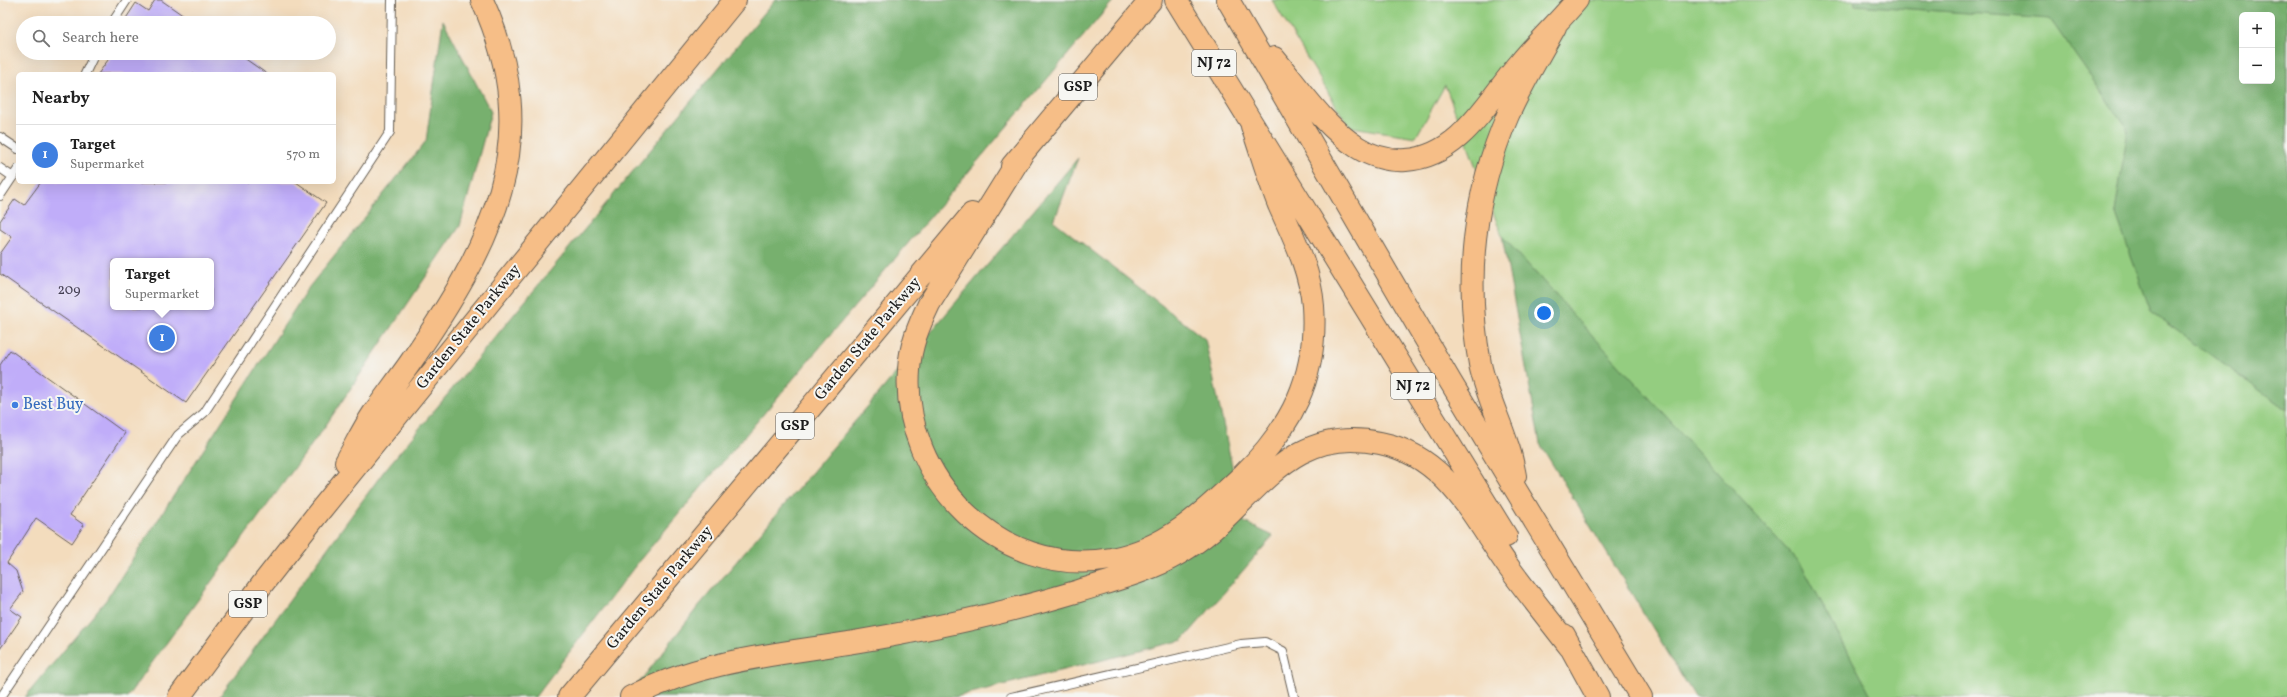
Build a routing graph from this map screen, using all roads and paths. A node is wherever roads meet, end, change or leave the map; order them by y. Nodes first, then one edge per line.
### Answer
1 (127, 0) edge
2 (392, 0) edge
3 (482, 0) edge
4 (735, 0) edge
5 (1151, 0) edge
6 (1176, 0) edge
7 (1576, 0) edge
8 (1232, 6) edge
9 (117, 16) edge
10 (1555, 27) junction
11 (92, 60) edge
12 (86, 72) edge
13 (1252, 126) junction
14 (0, 137) edge
15 (16, 148) edge
16 (1021, 156) junction
17 (0, 168) edge
18 (16, 172) edge
19 (13, 177) junction
20 (0, 196) edge
21 (1520, 496) junction
22 (319, 512) junction
23 (1570, 647) junction
24 (0, 697) edge
25 (179, 697) edge
26 (569, 697) edge
27 (631, 697) edge
28 (1011, 697) edge
29 (1294, 697) edge
30 (1598, 697) edge
31 (1641, 697) edge

1 - 9 lane
2 - 24 lane
3 - 22 highway
4 - 22 highway, Garden State Parkway / GSP
5 - 16 highway, Garden State Parkway / GSP
6 - 13 highway, NJ 72
7 - 10 highway
8 - 10 highway
8 - 21 highway, NJ 72
10 - 21 highway
11 - 12 lane
13 - 16 highway
13 - 23 highway, NJ 72
14 - 15 lane
16 - 26 highway, Garden State Parkway / GSP
17 - 19 lane
18 - 19 lane
19 - 20 lane
21 - 31 highway, NJ 72
22 - 25 highway, Garden State Parkway / GSP
23 - 27 highway
23 - 30 highway, NJ 72
28 - 29 lane

